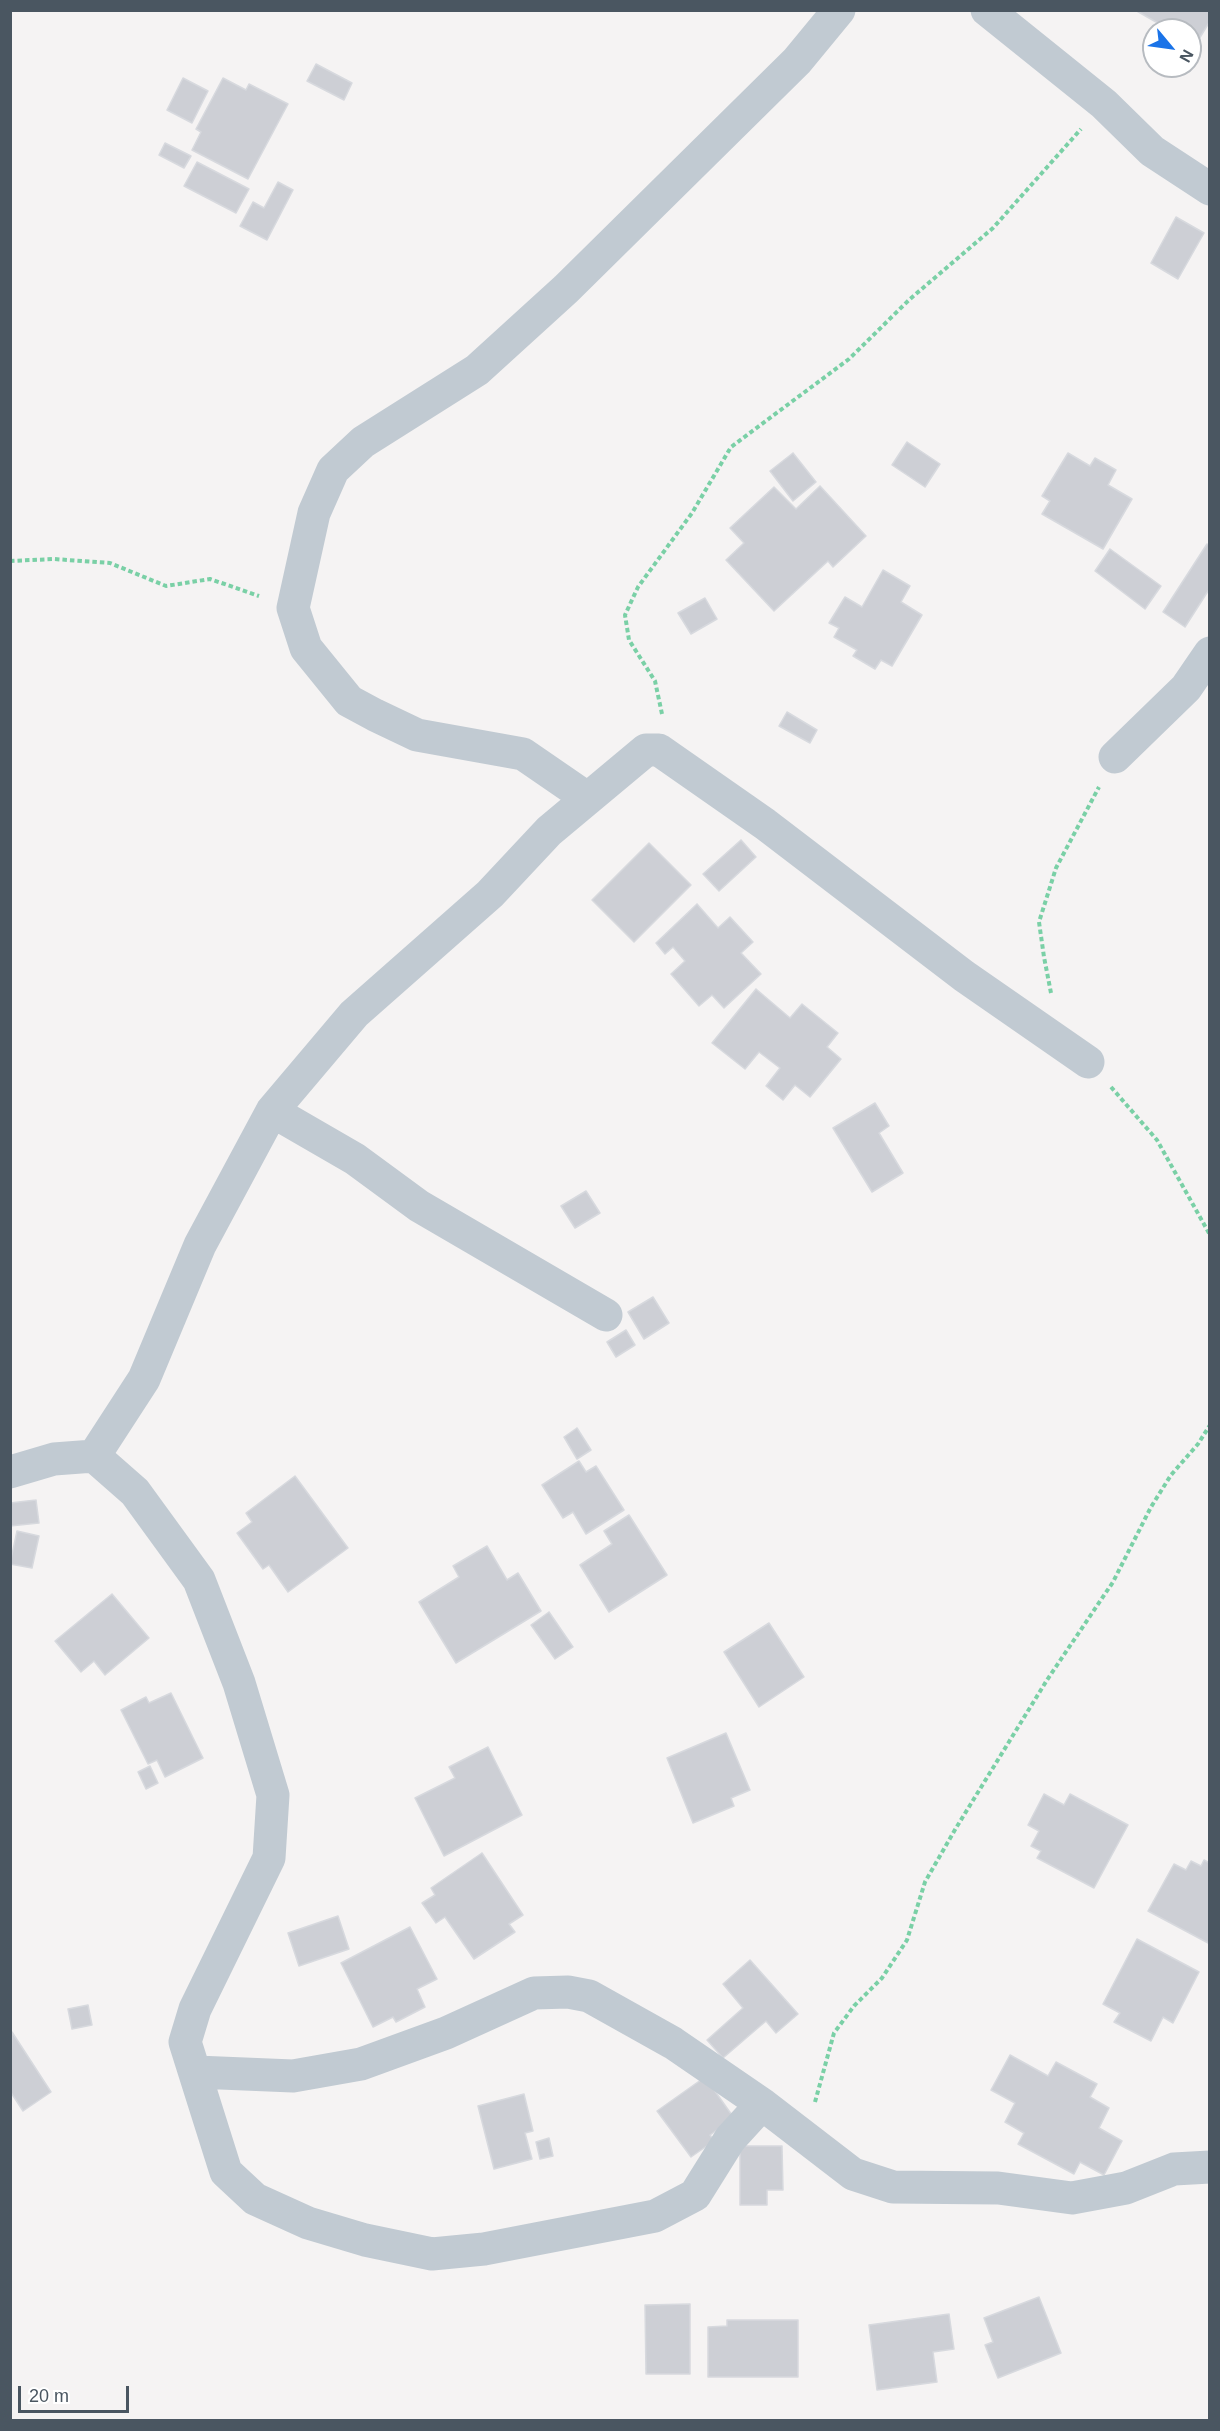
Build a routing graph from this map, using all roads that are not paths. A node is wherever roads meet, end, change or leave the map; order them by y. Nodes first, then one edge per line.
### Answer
1 (839, 10) edge
2 (987, 10) edge
3 (1209, 189) edge
4 (1209, 653) edge
5 (1115, 757) road end
6 (587, 798) junction
7 (1088, 1062) road end
8 (272, 1111) junction
9 (606, 1315) dead end
10 (94, 1456) junction
11 (10, 1473) edge
12 (196, 2072) junction
13 (762, 2104) junction
14 (1209, 2167) edge

1 - 6 street
2 - 3 street
4 - 5 street
6 - 7 street
6 - 8 street
8 - 9 street
8 - 10 street
10 - 11 street
10 - 12 street
12 - 13 street
12 - 13 street
13 - 14 street

